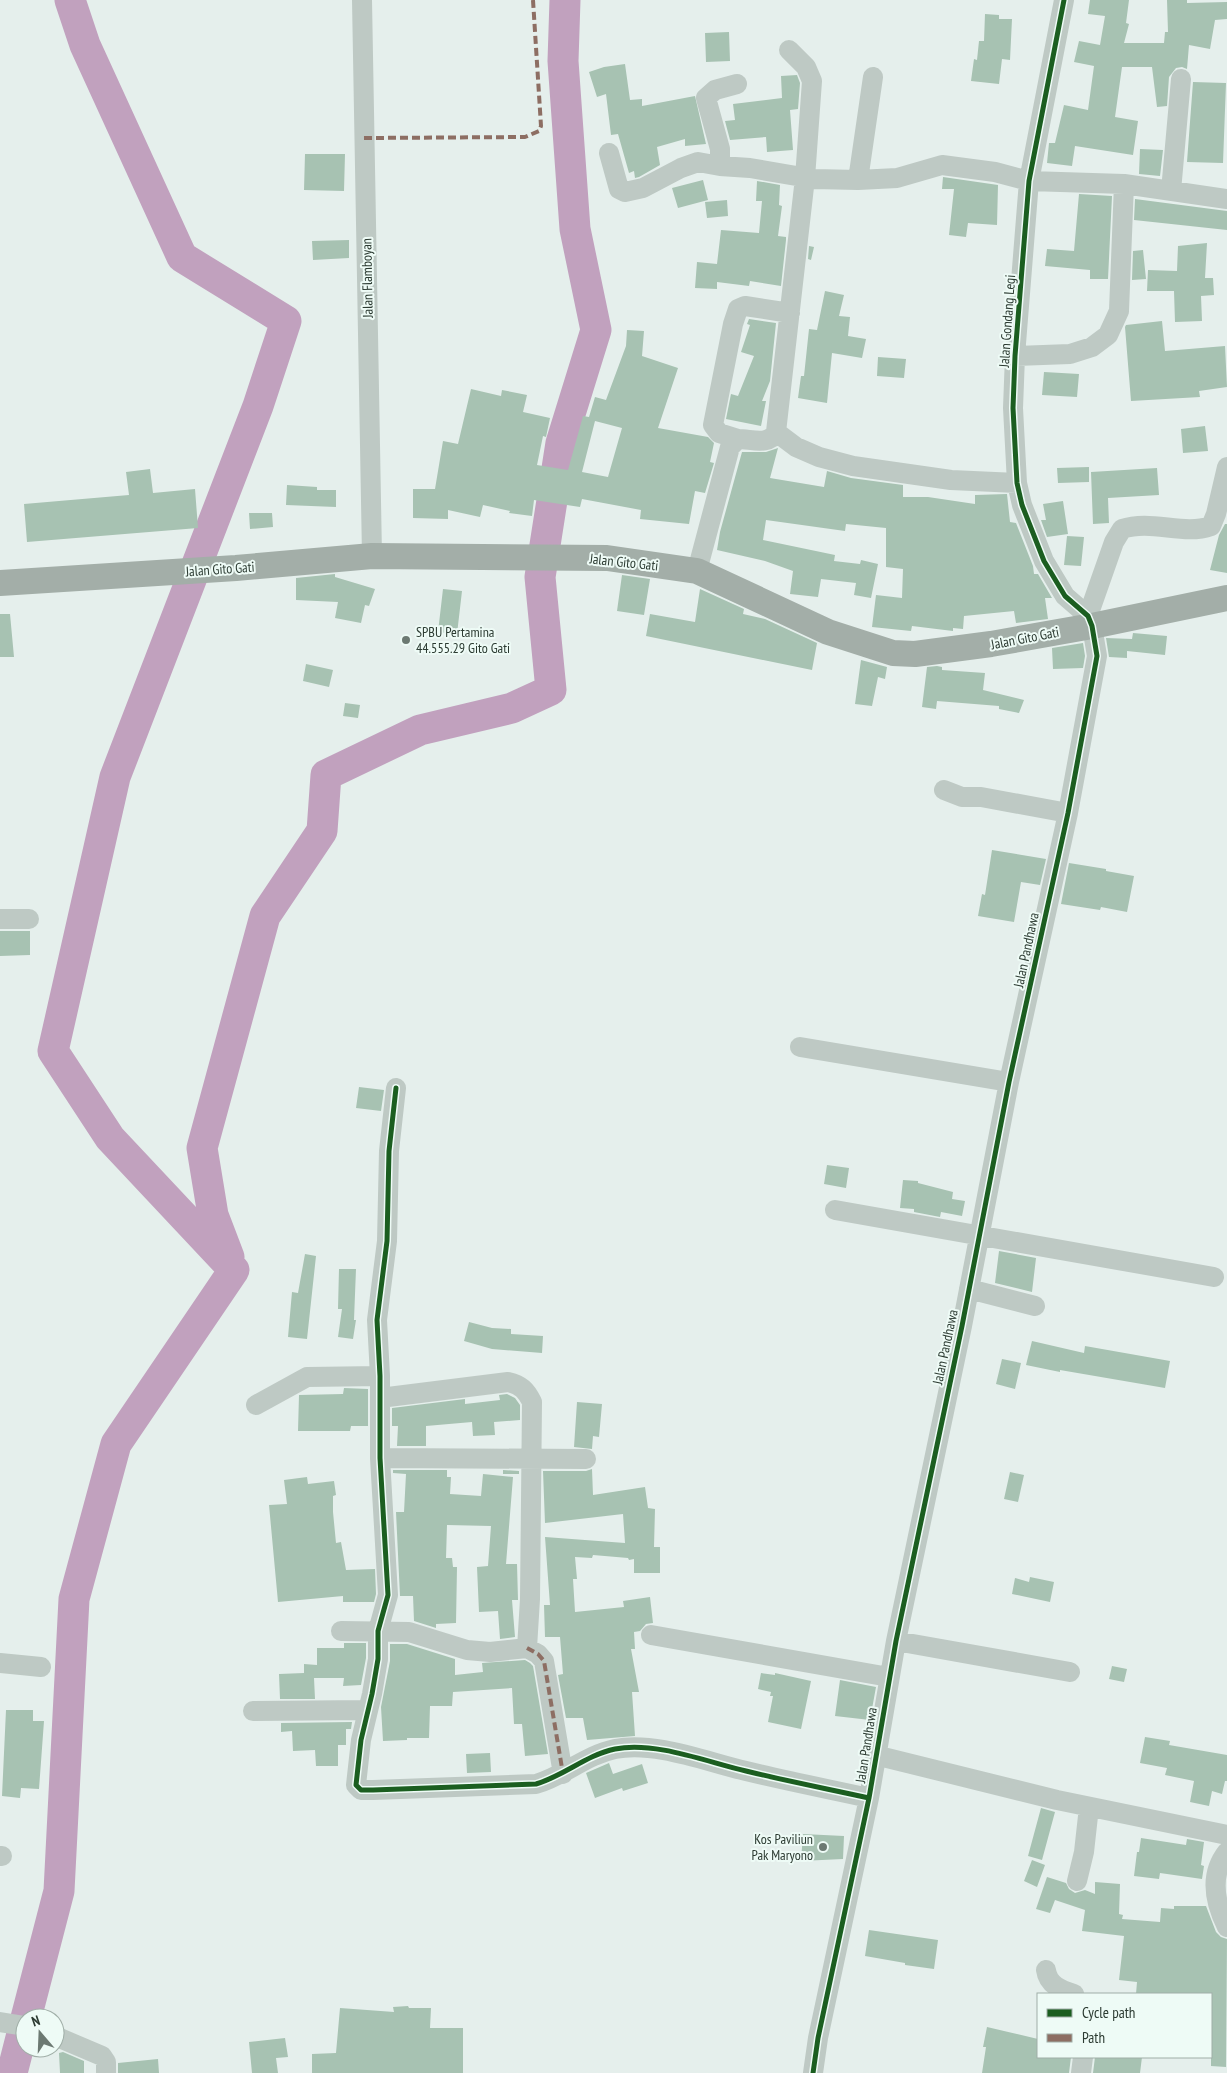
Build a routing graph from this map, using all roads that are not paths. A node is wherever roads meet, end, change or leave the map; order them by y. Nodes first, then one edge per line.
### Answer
1 (362, 0) edge
2 (1064, 0) edge
3 (790, 50) dead end
4 (873, 77) dead end
5 (1181, 78) dead end
6 (737, 84) dead end
7 (610, 153) dead end
8 (720, 166) junction
9 (805, 178) junction
10 (858, 180) junction
11 (1029, 180) junction
12 (1124, 184) junction
13 (1171, 191) junction
14 (1227, 199) edge
15 (790, 313) junction
16 (1015, 356) junction
17 (776, 432) junction
18 (738, 439) junction
19 (1227, 466) edge
20 (1016, 482) junction
21 (372, 556) junction
22 (697, 571) junction
23 (0, 583) edge
24 (1227, 598) edge
25 (1090, 621) junction
26 (944, 790) dead end
27 (1068, 813) junction
28 (0, 919) edge
29 (29, 919) dead end
30 (800, 1046) dead end
31 (1008, 1082) junction
32 (396, 1088) dead end
33 (835, 1210) dead end
34 (979, 1235) junction
35 (1214, 1277) dead end
36 (969, 1289) junction
37 (1035, 1306) dead end
38 (380, 1376) junction
39 (380, 1398) junction
40 (256, 1405) dead end
41 (531, 1457) junction
42 (380, 1458) junction
43 (586, 1459) dead end
44 (341, 1631) dead end
45 (378, 1631) junction
46 (652, 1635) dead end
47 (896, 1641) junction
48 (527, 1648) junction
49 (0, 1663) edge
50 (41, 1667) dead end
51 (1070, 1672) dead end
52 (889, 1676) junction
53 (368, 1710) junction
54 (253, 1711) dead end
55 (875, 1755) junction
56 (563, 1774) junction
57 (869, 1798) junction
58 (1089, 1807) junction
59 (1227, 1835) edge
60 (1227, 1852) edge
61 (1077, 1881) dead end
62 (1227, 1927) edge
63 (1046, 1970) dead end
64 (1071, 1993) edge
65 (65, 2040) edge
66 (1083, 2058) edge
67 (106, 2073) edge
68 (814, 2073) edge
69 (1081, 2073) edge

1 - 21 street, Jalan Flamboyan
2 - 11 street, Jalan Gondang Legi
3 - 9 street
4 - 10 street
5 - 13 street
6 - 8 street
7 - 8 street
8 - 9 street
9 - 10 street
9 - 15 street
10 - 11 street
11 - 12 street
11 - 16 street, Jalan Gondang Legi
12 - 13 street
12 - 16 street
13 - 14 street
15 - 17 street
15 - 18 street
16 - 20 street, Jalan Gondang Legi
17 - 18 street
17 - 20 street
18 - 22 street
19 - 25 street
20 - 25 street, Jalan Gondang Legi
21 - 22 main road, Jalan Gito Gati
21 - 23 main road, Jalan Gito Gati
22 - 25 main road, Jalan Gito Gati
24 - 25 main road, Jalan Gito Gati
25 - 27 street, Jalan Pandhawa
26 - 27 street
27 - 31 street, Jalan Pandhawa
28 - 29 street
30 - 31 street
31 - 34 street, Jalan Pandhawa
32 - 38 street
33 - 34 street
34 - 35 street
34 - 36 street, Jalan Pandhawa
36 - 37 street
36 - 47 street, Jalan Pandhawa
38 - 39 street
38 - 40 street
39 - 41 street
39 - 42 street
41 - 42 street
41 - 43 street
41 - 48 street
42 - 45 street
44 - 45 street
45 - 48 street
45 - 53 street
46 - 52 street
47 - 51 street
47 - 52 street, Jalan Pandhawa
48 - 56 street
49 - 50 street
52 - 55 street, Jalan Pandhawa
53 - 54 street
53 - 56 street
55 - 57 street, Jalan Pandhawa
55 - 58 street
56 - 57 street
57 - 68 street, Jalan Pandhawa
58 - 59 street
58 - 61 street
60 - 62 street
63 - 64 street
65 - 67 street
66 - 69 street

